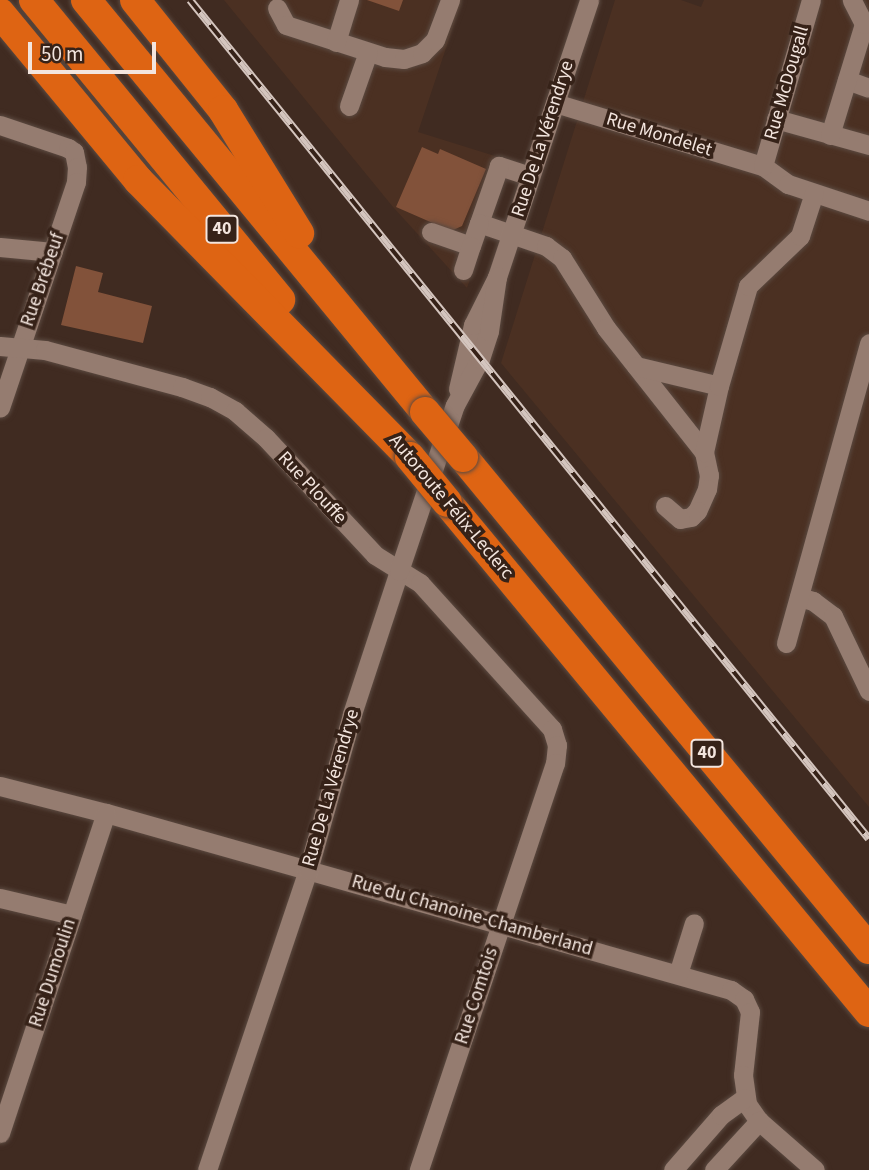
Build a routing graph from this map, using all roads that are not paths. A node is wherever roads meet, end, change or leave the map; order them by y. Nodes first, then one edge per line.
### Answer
1 (34, 0) edge
2 (86, 0) edge
3 (135, 0) edge
4 (349, 0) edge
5 (450, 0) edge
6 (589, 0) edge
7 (811, 0) edge
8 (852, 0) edge
9 (274, 3) edge
10 (0, 13) edge
11 (867, 25) edge
12 (336, 42) junction
13 (368, 52) junction
14 (847, 80) junction
15 (869, 88) edge
16 (555, 103) junction
17 (349, 106) dead end
18 (776, 119) junction
19 (0, 125) edge
20 (830, 135) junction
21 (869, 145) edge
22 (763, 166) junction
23 (530, 176) junction
24 (814, 193) junction
25 (869, 211) edge
26 (479, 223) junction
27 (431, 232) dead end
28 (512, 233) junction
29 (471, 246) junction
30 (0, 247) edge
31 (52, 252) junction
32 (463, 270) dead end
33 (357, 329) junction
34 (869, 343) edge
35 (0, 346) edge
36 (20, 347) junction
37 (636, 366) junction
38 (719, 386) junction
39 (0, 408) edge
40 (704, 452) junction
41 (410, 457) junction
42 (665, 506) dead end
43 (399, 570) junction
44 (799, 597) junction
45 (786, 643) dead end
46 (869, 691) edge
47 (556, 741) joint
48 (0, 786) edge
49 (106, 813) junction
50 (308, 870) junction
51 (0, 898) edge
52 (72, 915) junction
53 (694, 923) dead end
54 (500, 926) junction
55 (869, 949) edge
56 (678, 974) junction
57 (869, 1012) edge
58 (744, 1098) junction
59 (760, 1121) junction
60 (0, 1133) edge
61 (206, 1170) edge
62 (419, 1170) edge
63 (673, 1170) edge
64 (714, 1170) edge
65 (815, 1170) edge

1 - 41 highway, Autoroute Félix-Leclerc / 40
2 - 33 highway, Autoroute Félix-Leclerc / 40
3 - 33 highway
4 - 12 street
5 - 13 street
6 - 16 street, Rue De La Vérendrye
7 - 18 street, Rue McDougall
8 - 11 street
9 - 12 street
10 - 41 highway
11 - 14 street
12 - 13 street
13 - 17 street
14 - 15 street
14 - 20 street
16 - 22 street, Rue Mondelet
16 - 23 street, Rue De La Vérendrye
18 - 20 street
18 - 22 street, Rue McDougall
19 - 31 street, Rue Brébeuf
20 - 21 street
22 - 24 street, Rue Mondelet
23 - 26 street
23 - 28 street, Rue De La Vérendrye
24 - 25 street, Rue Mondelet
24 - 38 street
26 - 28 street
26 - 29 street
27 - 29 street
28 - 37 street
28 - 43 street, Rue De La Vérendrye
29 - 32 street
30 - 31 street
31 - 36 street, Rue Brébeuf
33 - 55 highway, Autoroute Félix-Leclerc / 40, bridge
34 - 44 street
35 - 36 street, Rue Plouffe
36 - 39 street, Rue Brébeuf
36 - 43 street, Rue Plouffe
37 - 38 street
37 - 40 street
38 - 40 street
40 - 42 street
41 - 57 highway, Autoroute Félix-Leclerc / 40, bridge
43 - 47 street, Rue Plouffe
43 - 50 street, Rue De La Vérendrye
44 - 45 street
44 - 46 street
47 - 54 street, Rue Comtois
48 - 49 street, Rue du Chanoine-Chamberland
49 - 50 street, Rue du Chanoine-Chamberland
49 - 52 street, Rue Dumoulin
50 - 54 street, Rue du Chanoine-Chamberland
50 - 61 street, Rue De La Vérendrye
51 - 52 street
52 - 60 street, Rue Dumoulin
53 - 56 street
54 - 56 street, Rue du Chanoine-Chamberland
54 - 62 street, Rue Comtois
56 - 58 street, Rue du Chanoine-Chamberland
58 - 59 street
58 - 63 street
59 - 64 street
59 - 65 street

